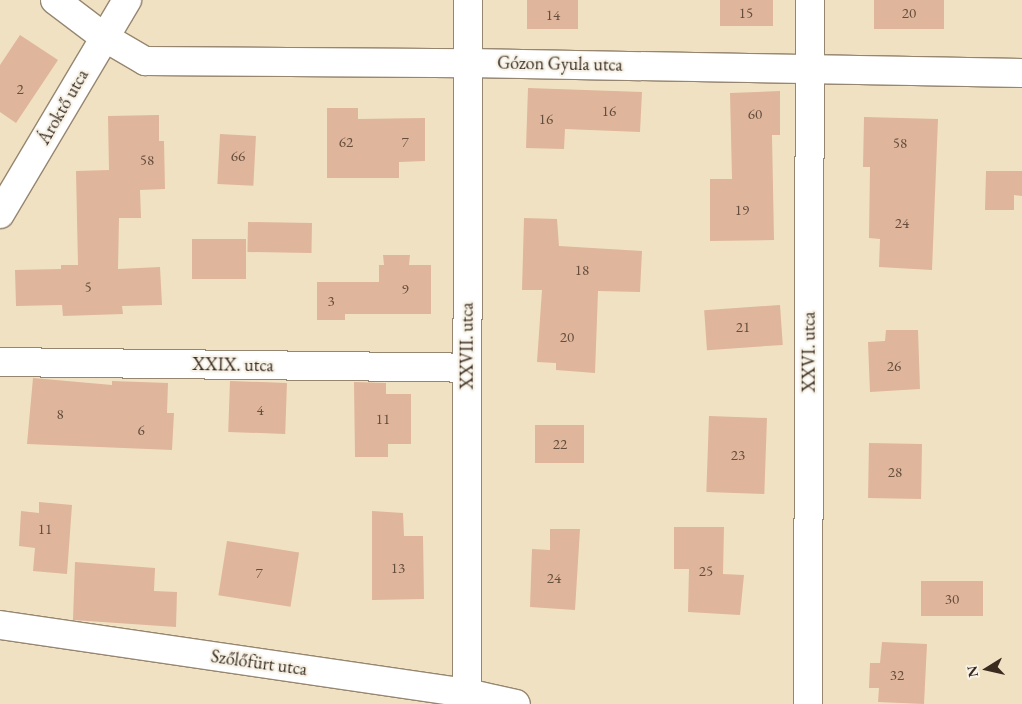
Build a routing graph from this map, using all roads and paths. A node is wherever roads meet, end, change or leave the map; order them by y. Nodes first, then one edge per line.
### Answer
1 (54, 0) edge
2 (127, 0) edge
3 (468, 0) edge
4 (810, 0) edge
5 (104, 37) junction
6 (469, 63) junction
7 (810, 70) junction
8 (1022, 73) edge
9 (0, 214) edge
10 (0, 362) edge
11 (466, 368) junction
12 (0, 625) edge
13 (466, 693) junction
14 (516, 704) edge
15 (808, 704) edge

1 - 5 street, Gózon Gyula utca
2 - 5 street, Ároktő utca
3 - 6 street, XXVII. utca
4 - 7 street, XXVI. utca
5 - 6 street, Gózon Gyula utca
5 - 9 street, Ároktő utca
6 - 7 street, Gózon Gyula utca
6 - 11 street, XXVII. utca
7 - 8 street, Gózon Gyula utca
7 - 15 street, XXVI. utca
10 - 11 street, XXIX. utca
11 - 13 street, XXVII. utca
12 - 13 street, Szőlőfürt utca
13 - 14 street, Szőlőfürt utca

